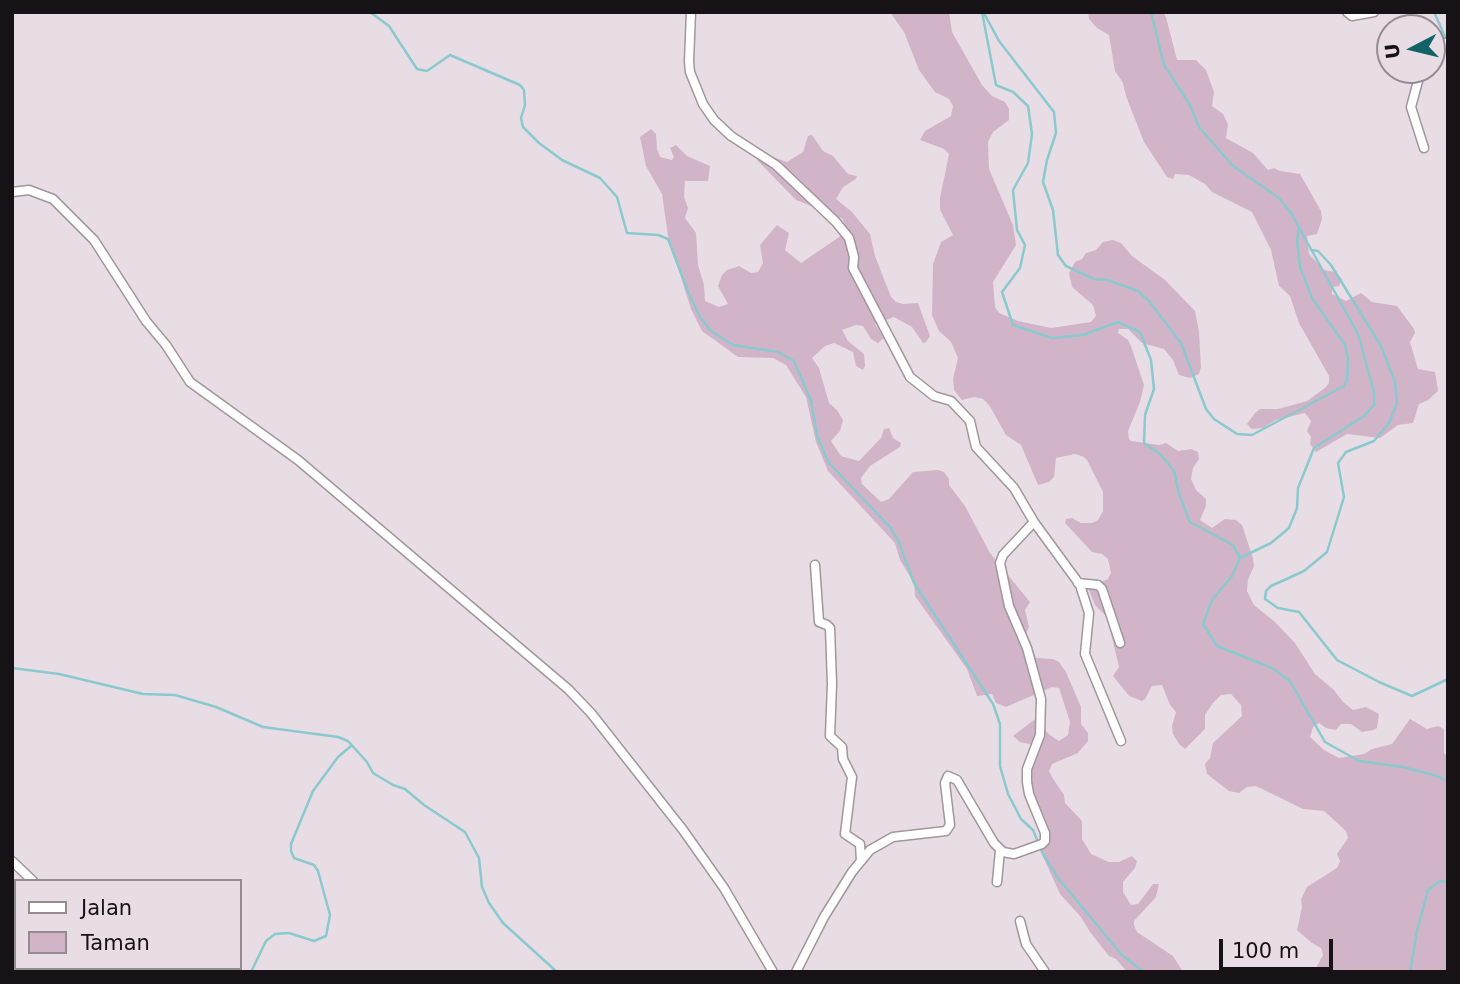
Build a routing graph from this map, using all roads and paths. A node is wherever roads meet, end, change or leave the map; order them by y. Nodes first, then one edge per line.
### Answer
1 (691, 12) edge
2 (1347, 12) edge
3 (1374, 12) edge
4 (1417, 84) edge
5 (1424, 148) dead end
6 (12, 192) edge
7 (1034, 522) junction
8 (815, 565) dead end
9 (1078, 583) junction
10 (1120, 643) dead end
11 (1121, 741) dead end
12 (1000, 850) junction
13 (12, 861) edge
14 (860, 861) junction
15 (31, 879) edge
16 (997, 881) dead end
17 (1020, 921) dead end
18 (773, 972) edge
19 (796, 972) edge
20 (1045, 972) edge

1 - 7 street
2 - 3 street
4 - 5 street
6 - 18 street
7 - 9 street
7 - 12 street
8 - 14 street
9 - 10 street
9 - 11 street
12 - 14 street
12 - 16 street
13 - 15 street
14 - 19 street
17 - 20 street

